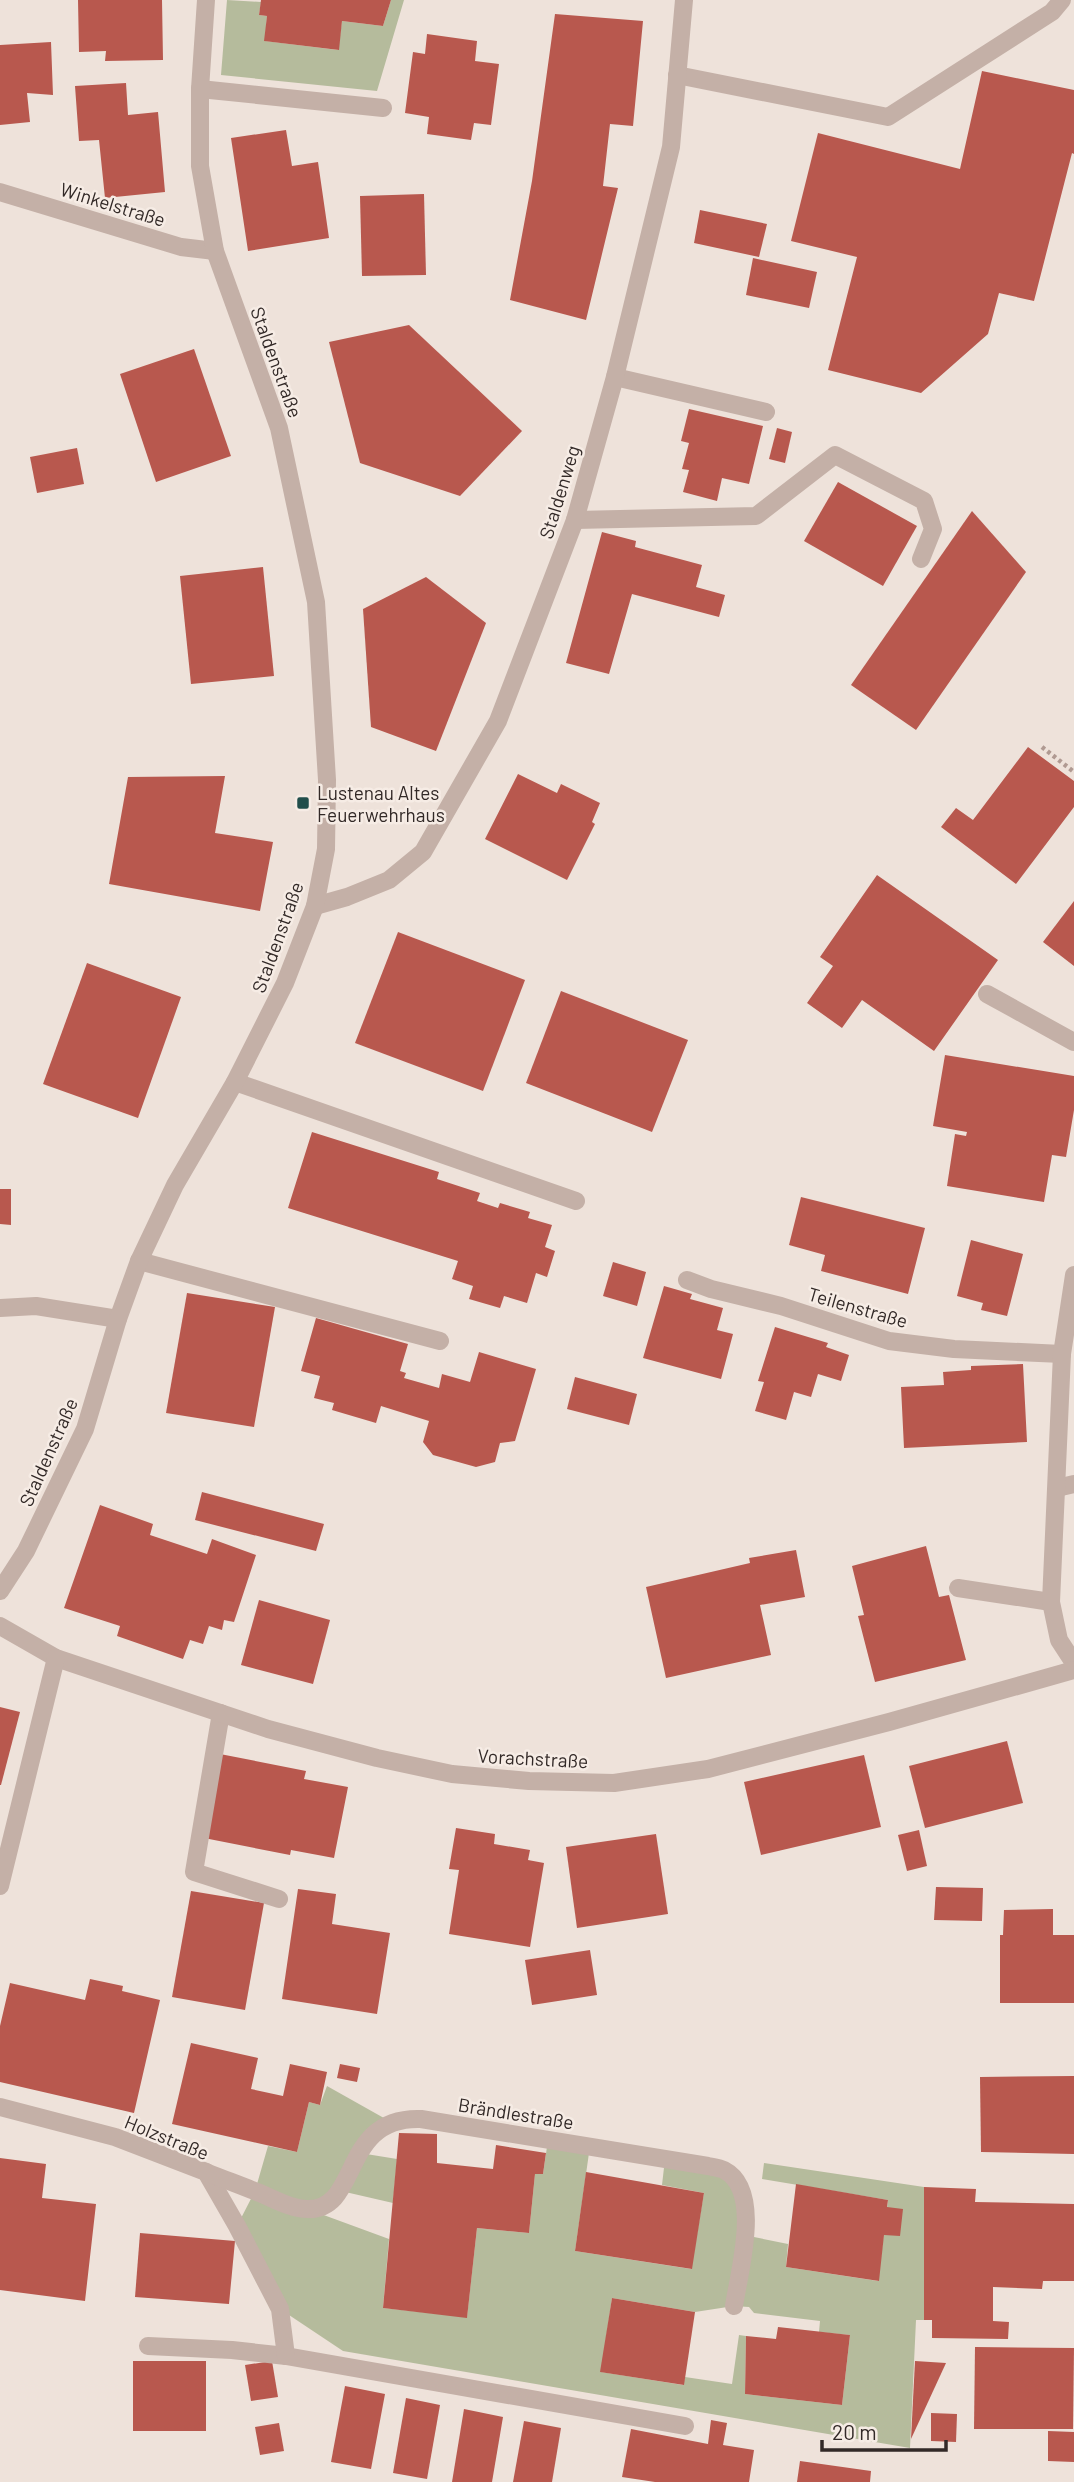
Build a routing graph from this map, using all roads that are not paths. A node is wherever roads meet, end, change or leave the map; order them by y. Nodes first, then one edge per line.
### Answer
1 (206, 0) edge
2 (684, 0) edge
3 (1062, 0) edge
4 (677, 75) junction
5 (200, 89) junction
6 (383, 108) dead end
7 (0, 192) edge
8 (215, 251) junction
9 (615, 377) junction
10 (766, 412) dead end
11 (575, 520) junction
12 (920, 559) dead end
13 (315, 906) junction
14 (986, 994) dead end
15 (1074, 1042) edge
16 (235, 1082) junction
17 (576, 1201) dead end
18 (139, 1261) junction
19 (1074, 1275) edge
20 (687, 1280) dead end
21 (0, 1308) edge
22 (118, 1319) junction
23 (440, 1341) dead end
24 (1062, 1354) junction
25 (1065, 1486) edge
26 (958, 1588) dead end
27 (0, 1591) edge
28 (1051, 1602) junction
29 (0, 1626) edge
30 (56, 1658) junction
31 (1074, 1663) edge
32 (1074, 1670) edge
33 (221, 1713) junction
34 (0, 1886) edge
35 (279, 1899) dead end
36 (0, 2108) edge
37 (206, 2172) junction
38 (734, 2306) dead end
39 (148, 2346) dead end
40 (286, 2356) junction
41 (685, 2426) dead end

1 - 5 street, Staldenstraße
2 - 4 street, Staldenweg
3 - 4 street
4 - 9 street, Staldenweg
5 - 6 street
5 - 8 street, Staldenstraße
7 - 8 street, Winkelstraße
8 - 13 street, Staldenstraße
9 - 10 street
9 - 11 street, Staldenweg
11 - 12 street
11 - 13 street, Staldenweg
13 - 16 street, Staldenstraße
14 - 15 street
16 - 17 street
16 - 18 street, Staldenstraße
18 - 22 street, Staldenstraße
18 - 23 street
19 - 24 street
20 - 24 street, Teilenstraße
21 - 22 street
22 - 27 street, Staldenstraße
24 - 25 street
25 - 28 street
26 - 28 street
28 - 31 street
29 - 30 street, Vorachstraße
30 - 33 street, Vorachstraße
30 - 34 street
32 - 33 street, Vorachstraße
33 - 35 street
36 - 37 street, Holzstraße
37 - 38 street, Brändlestraße
37 - 40 street, Holzstraße
39 - 40 street
40 - 41 street

